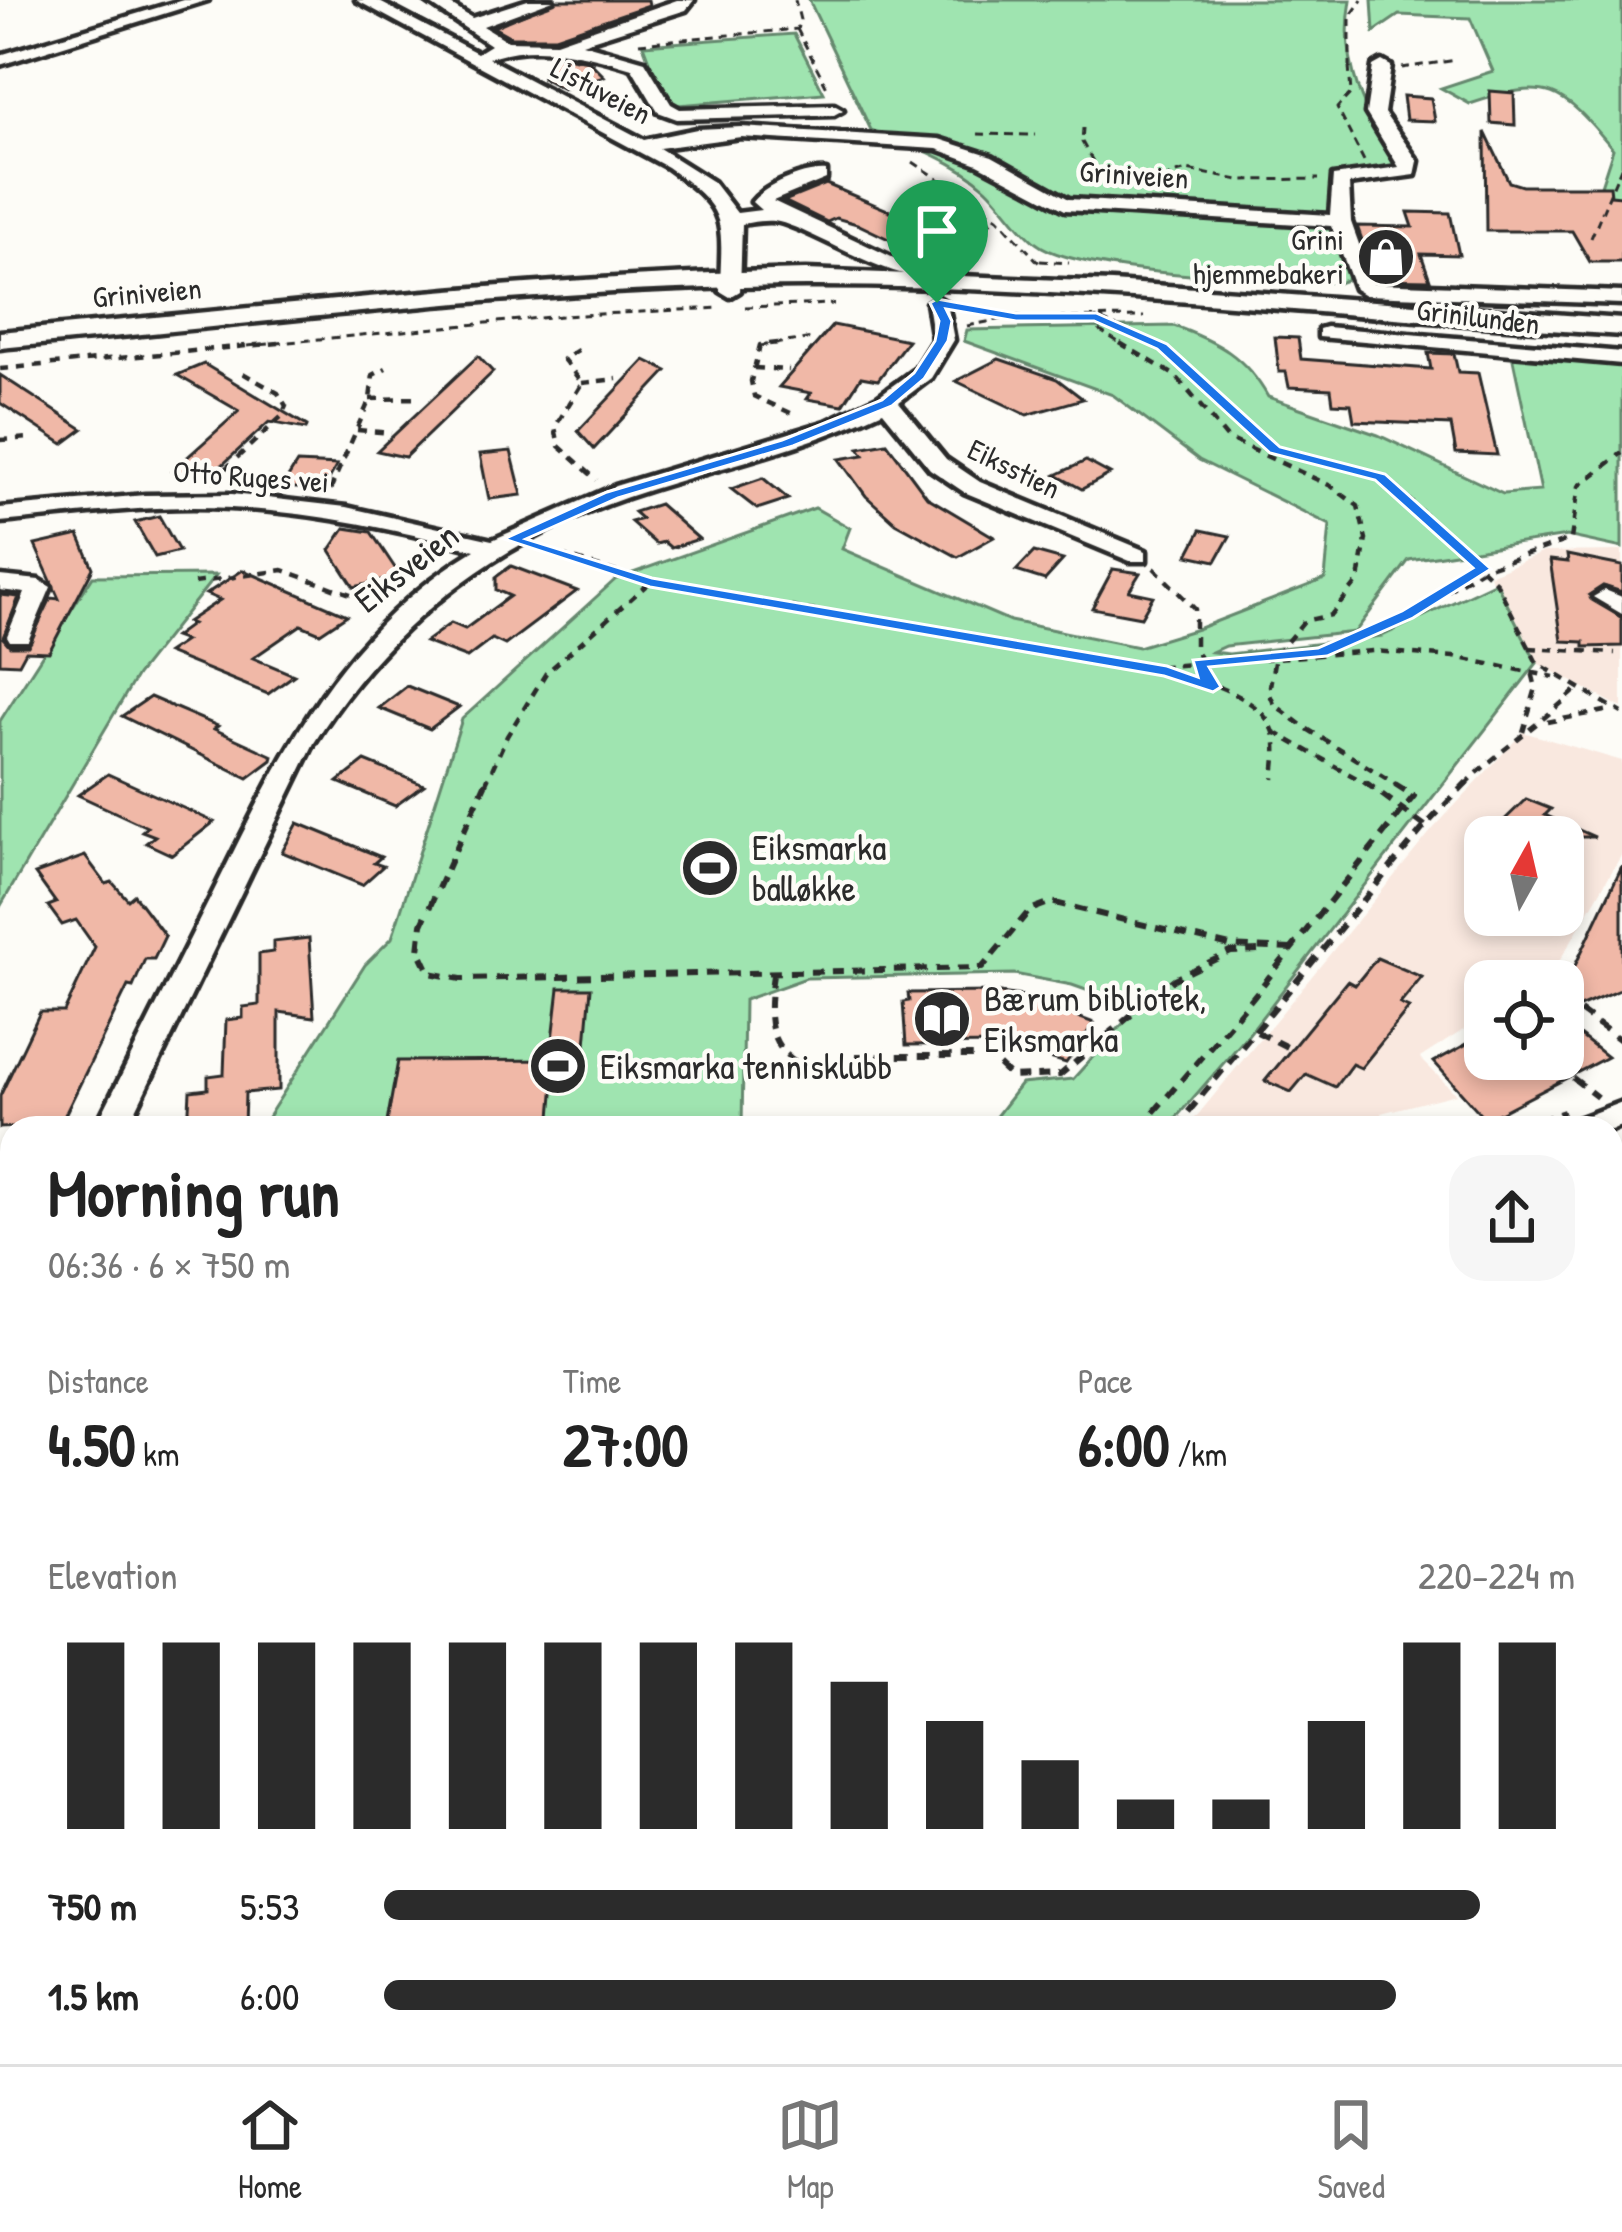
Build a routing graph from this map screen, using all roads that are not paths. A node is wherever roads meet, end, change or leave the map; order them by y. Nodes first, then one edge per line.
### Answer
1 (200, 0) edge
2 (405, 0) edge
3 (432, 0) edge
4 (545, 0) edge
5 (686, 0) edge
6 (371, 4) edge
7 (471, 24) junction
8 (503, 46) junction
9 (553, 46) junction
10 (474, 58) junction
11 (0, 60) edge
12 (1382, 66) road end
13 (834, 110) road end
14 (641, 146) junction
15 (820, 175) dead end
16 (778, 214) junction
17 (732, 218) junction
18 (1339, 221) junction
19 (730, 285) junction
20 (941, 286) junction
21 (1622, 298) edge
22 (1622, 327) edge
23 (1325, 333) dead end
24 (0, 340) edge
25 (1622, 358) edge
26 (887, 403) junction
27 (0, 515) edge
28 (503, 544) junction
29 (1138, 556) road end
30 (0, 583) edge
31 (20, 636) dead end
32 (117, 1116) edge

1 - 11 street
2 - 6 street
3 - 7 street
4 - 7 street
5 - 9 street
6 - 10 street, Listuveien
7 - 8 street
8 - 9 street
8 - 10 street
9 - 13 street
10 - 14 street, Listuveien
12 - 18 street
14 - 17 street, Listuveien
14 - 18 street, Griniveien
15 - 16 street
16 - 17 street
16 - 20 street
17 - 19 street
18 - 21 street
19 - 20 main road, Griniveien
19 - 24 main road, Griniveien
20 - 22 main road, Griniveien
20 - 26 street, Eiksveien
23 - 25 street, Grinilunden
26 - 28 street, Eiksveien
26 - 29 street, Eiksstien
27 - 28 street, Otto Ruges vei
28 - 32 street, Eiksveien
30 - 31 street

